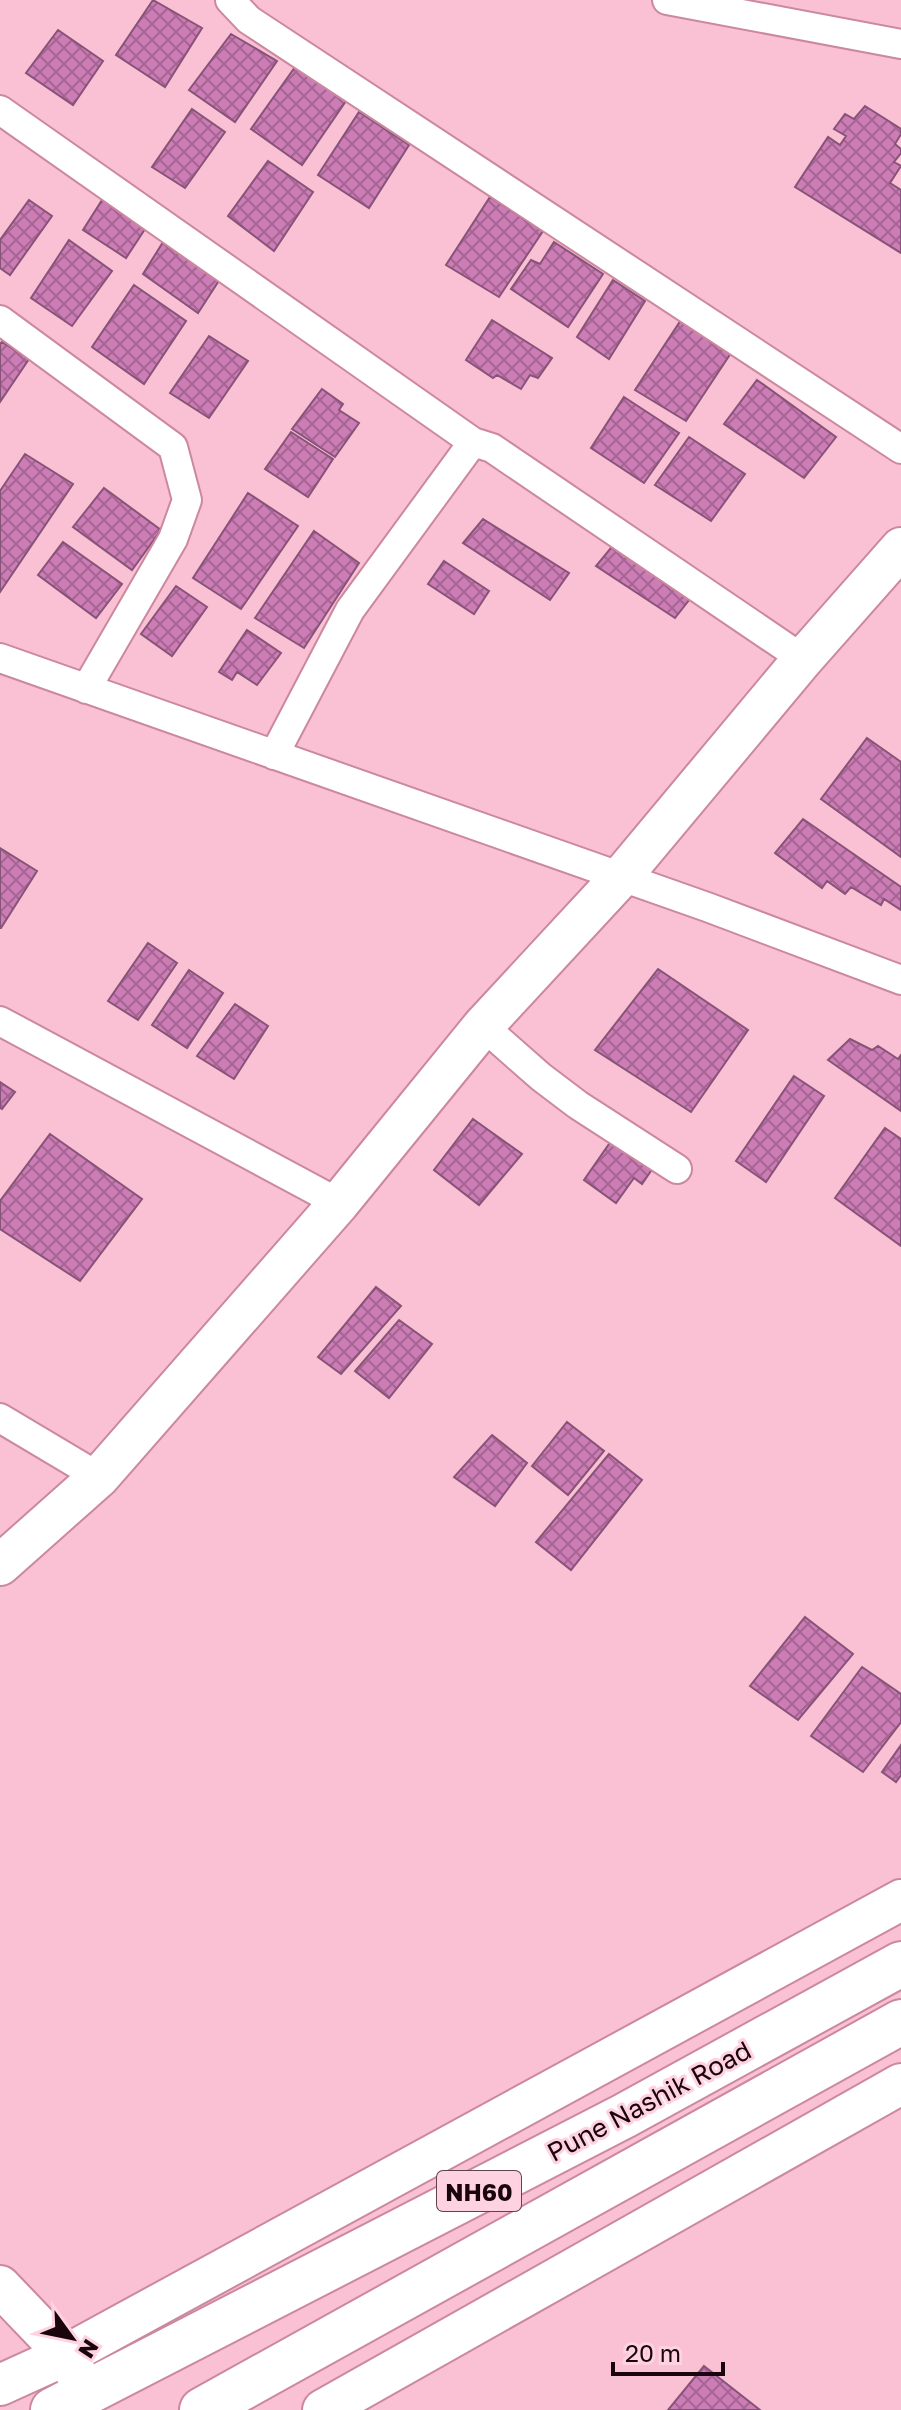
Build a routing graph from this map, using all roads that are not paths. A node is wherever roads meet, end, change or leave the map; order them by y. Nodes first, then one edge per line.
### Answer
1 (230, 0) edge
2 (667, 0) edge
3 (901, 44) edge
4 (0, 110) edge
5 (0, 320) edge
6 (473, 442) junction
7 (901, 449) edge
8 (901, 548) edge
9 (0, 658) edge
10 (803, 659) junction
11 (86, 689) junction
12 (274, 755) junction
13 (621, 877) junction
14 (901, 980) edge
15 (0, 1021) edge
16 (483, 1026) junction
17 (677, 1169) dead end
18 (339, 1203) junction
19 (0, 1418) edge
20 (99, 1477) junction
21 (0, 1565) edge
22 (901, 1900) edge
23 (901, 1964) edge
24 (901, 2022) edge
25 (901, 2084) edge
26 (0, 2286) edge
27 (66, 2355) junction
28 (0, 2385) edge
29 (78, 2404) edge
30 (202, 2410) edge
31 (323, 2410) edge

1 - 7 street
2 - 3 street
4 - 6 street
5 - 11 street
6 - 10 street
6 - 12 street
8 - 10 street
9 - 11 street
10 - 13 street
11 - 12 street
12 - 13 street
13 - 14 street
13 - 16 street
15 - 18 street
16 - 17 street
16 - 18 street
18 - 20 street
19 - 20 street
20 - 21 street
22 - 27 street
23 - 29 highway, Pune Nashik Road / NH60
24 - 30 highway, Pune Nashik Road / NH60
25 - 31 street
26 - 27 street
27 - 28 street
27 - 29 street

